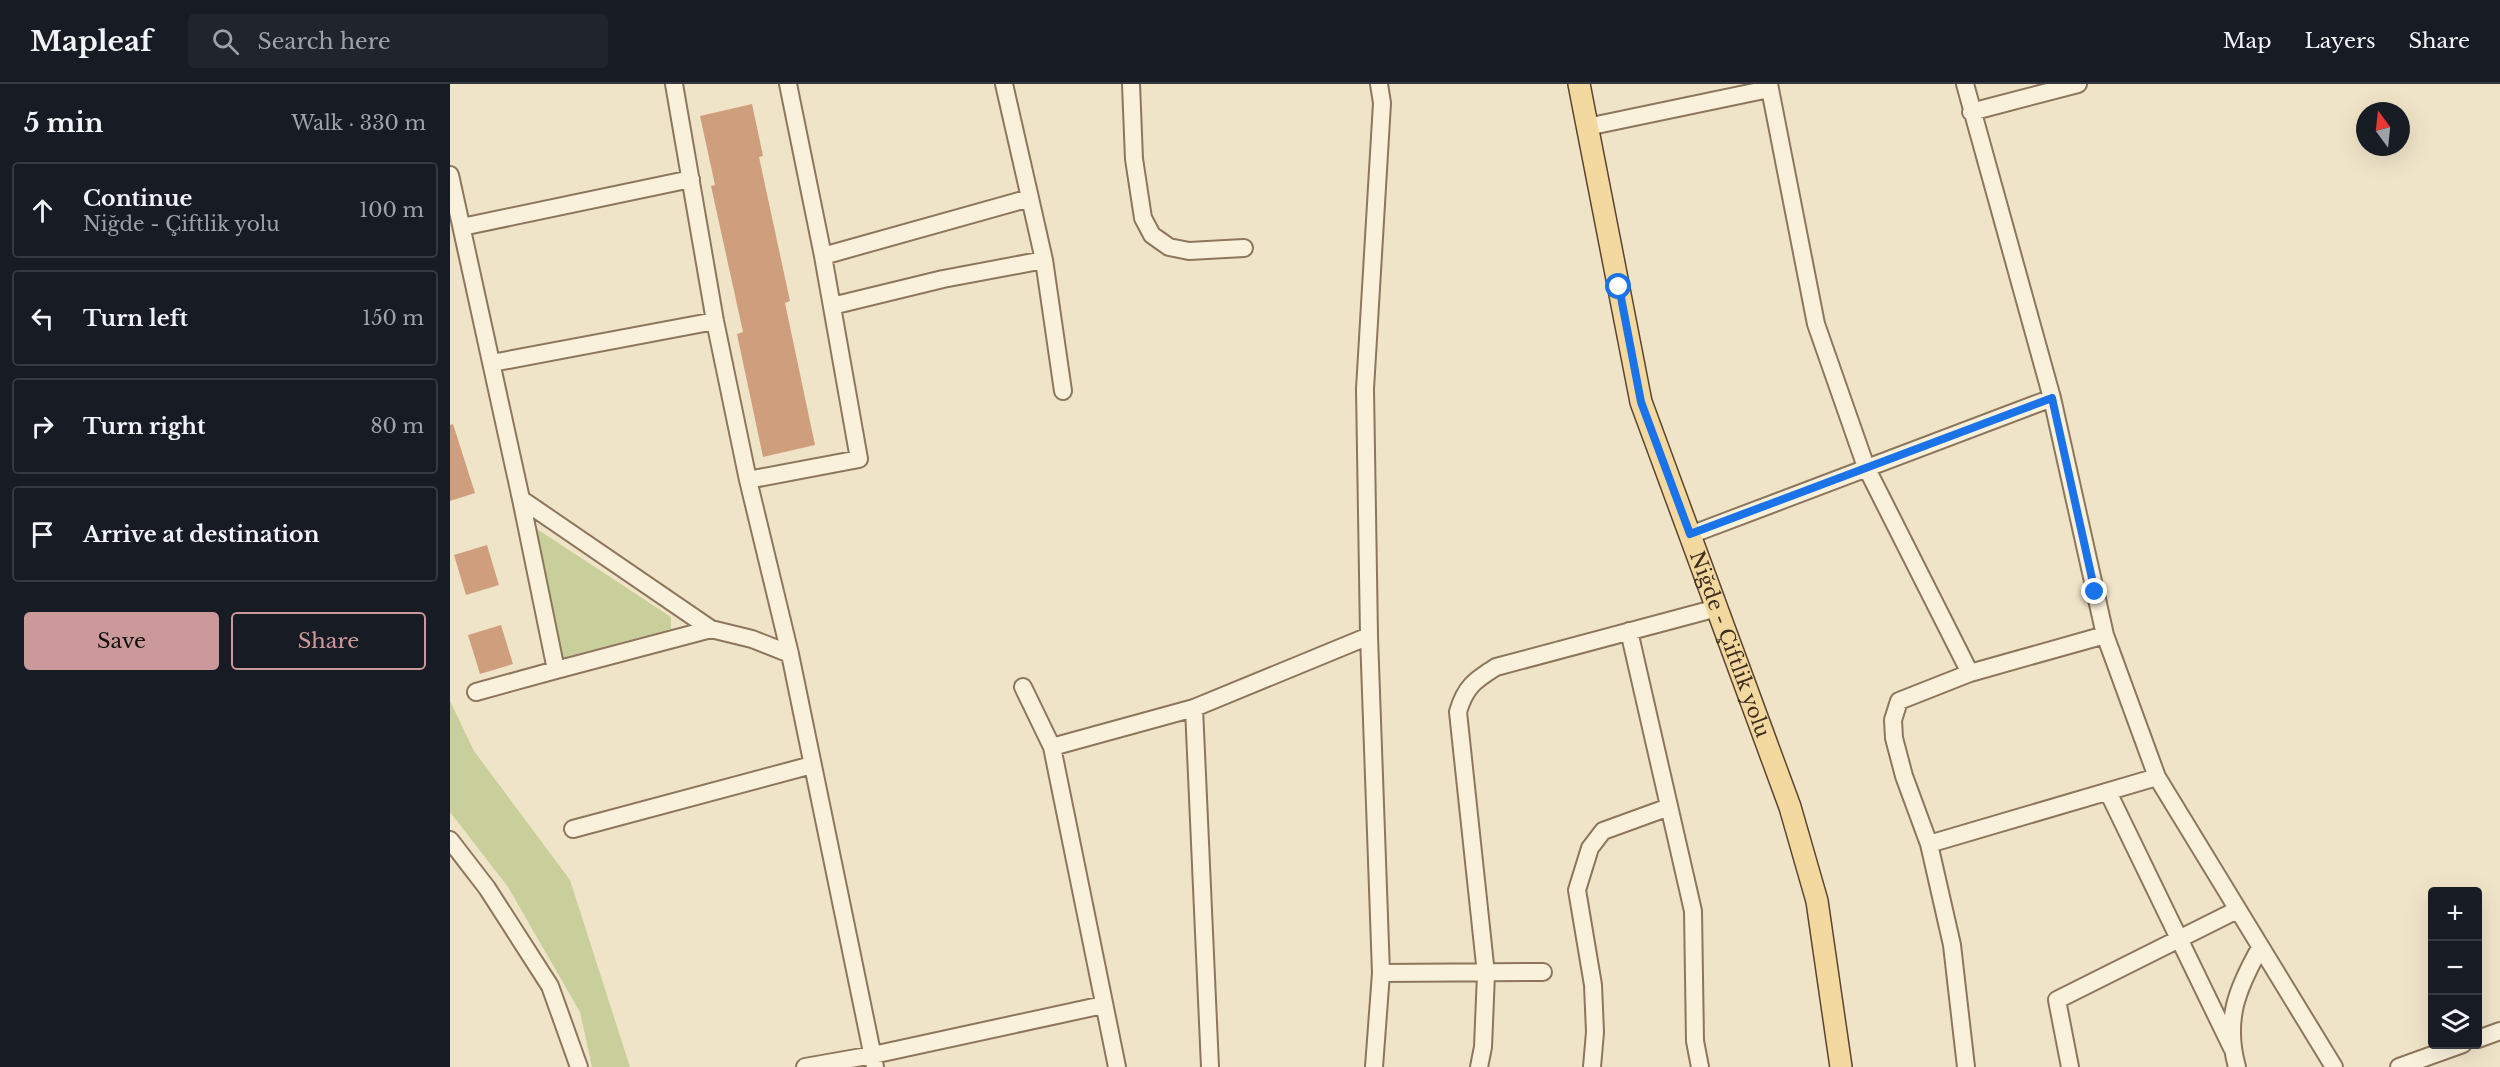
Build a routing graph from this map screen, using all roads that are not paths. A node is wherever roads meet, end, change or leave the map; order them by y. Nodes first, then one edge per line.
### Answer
1 (677, 84) edge
2 (788, 84) edge
3 (1004, 84) edge
4 (1131, 84) edge
5 (1379, 84) edge
6 (1388, 84) edge
7 (1578, 84) edge
8 (1965, 84) edge
9 (2043, 84) edge
10 (1769, 86) edge
11 (2070, 86) edge
12 (1382, 104) junction
13 (1971, 112) junction
14 (1587, 127) junction
15 (450, 175) edge
16 (691, 179) junction
17 (1030, 198) junction
18 (462, 227) junction
19 (1244, 248) dead end
20 (823, 256) junction
21 (1044, 260) junction
22 (832, 306) junction
23 (715, 321) junction
24 (492, 363) junction
25 (1063, 391) dead end
26 (2052, 398) junction
27 (1866, 467) junction
28 (748, 480) junction
29 (521, 499) junction
30 (1690, 534) junction
31 (1717, 608) junction
32 (711, 629) junction
33 (1629, 631) junction
34 (2105, 635) junction
35 (1369, 636) junction
36 (790, 654) junction
37 (555, 670) junction
38 (1970, 674) junction
39 (1023, 687) dead end
40 (476, 692) dead end
41 (1194, 708) junction
42 (1052, 747) junction
43 (812, 765) junction
44 (2157, 777) junction
45 (2108, 792) junction
46 (1669, 807) junction
47 (573, 829) dead end
48 (450, 840) edge
49 (1929, 843) junction
50 (2237, 910) junction
51 (2178, 938) junction
52 (2259, 948) junction
53 (1543, 972) dead end
54 (1381, 973) junction
55 (1486, 974) junction
56 (1103, 1005) junction
57 (2500, 1031) edge
58 (2482, 1038) edge
59 (2232, 1048) junction
60 (2449, 1049) edge
61 (874, 1061) edge
62 (579, 1067) edge
63 (805, 1067) edge
64 (1117, 1067) edge
65 (1210, 1067) edge
66 (1374, 1067) edge
67 (1479, 1067) edge
68 (1592, 1067) edge
69 (1700, 1067) edge
70 (1841, 1067) edge
71 (1966, 1067) edge
72 (2070, 1067) edge
73 (2237, 1067) edge
74 (2334, 1067) edge
75 (2399, 1067) edge

1 - 16 street
2 - 20 street
3 - 17 street
4 - 19 street
5 - 12 street
6 - 12 street
7 - 14 main road, Niğde - Çiftlik yolu
8 - 13 street
9 - 11 street
10 - 14 street
10 - 27 street
11 - 13 street
12 - 35 street
13 - 26 street
14 - 30 main road, Niğde - Çiftlik yolu
15 - 18 street
16 - 18 street
16 - 23 street
17 - 20 street
17 - 21 street
18 - 24 street
20 - 22 street
21 - 22 street
21 - 25 street
22 - 28 street
23 - 24 street
23 - 28 street
24 - 29 street
26 - 27 street
26 - 34 street
27 - 30 street
27 - 38 street
28 - 36 street
29 - 32 street
29 - 37 street
30 - 31 main road, Niğde - Çiftlik yolu
31 - 33 street
31 - 70 main road, Niğde - Çiftlik yolu
32 - 36 street
32 - 37 street
33 - 46 street
33 - 55 street
34 - 38 street
34 - 44 street
35 - 41 street
35 - 54 street
36 - 43 street
37 - 40 street
38 - 49 street
39 - 42 street
41 - 42 street
41 - 65 street
42 - 56 street
43 - 47 street
43 - 61 street
44 - 45 street
44 - 50 street
45 - 49 street
45 - 51 street
46 - 68 street
46 - 69 street
48 - 62 street
49 - 71 street
50 - 51 street
50 - 52 street
51 - 59 street
51 - 72 street
52 - 59 street
52 - 74 street
53 - 55 street
54 - 55 street
54 - 66 street
55 - 67 street
56 - 61 street
56 - 64 street
57 - 58 street
59 - 73 street
60 - 75 street
61 - 63 street

